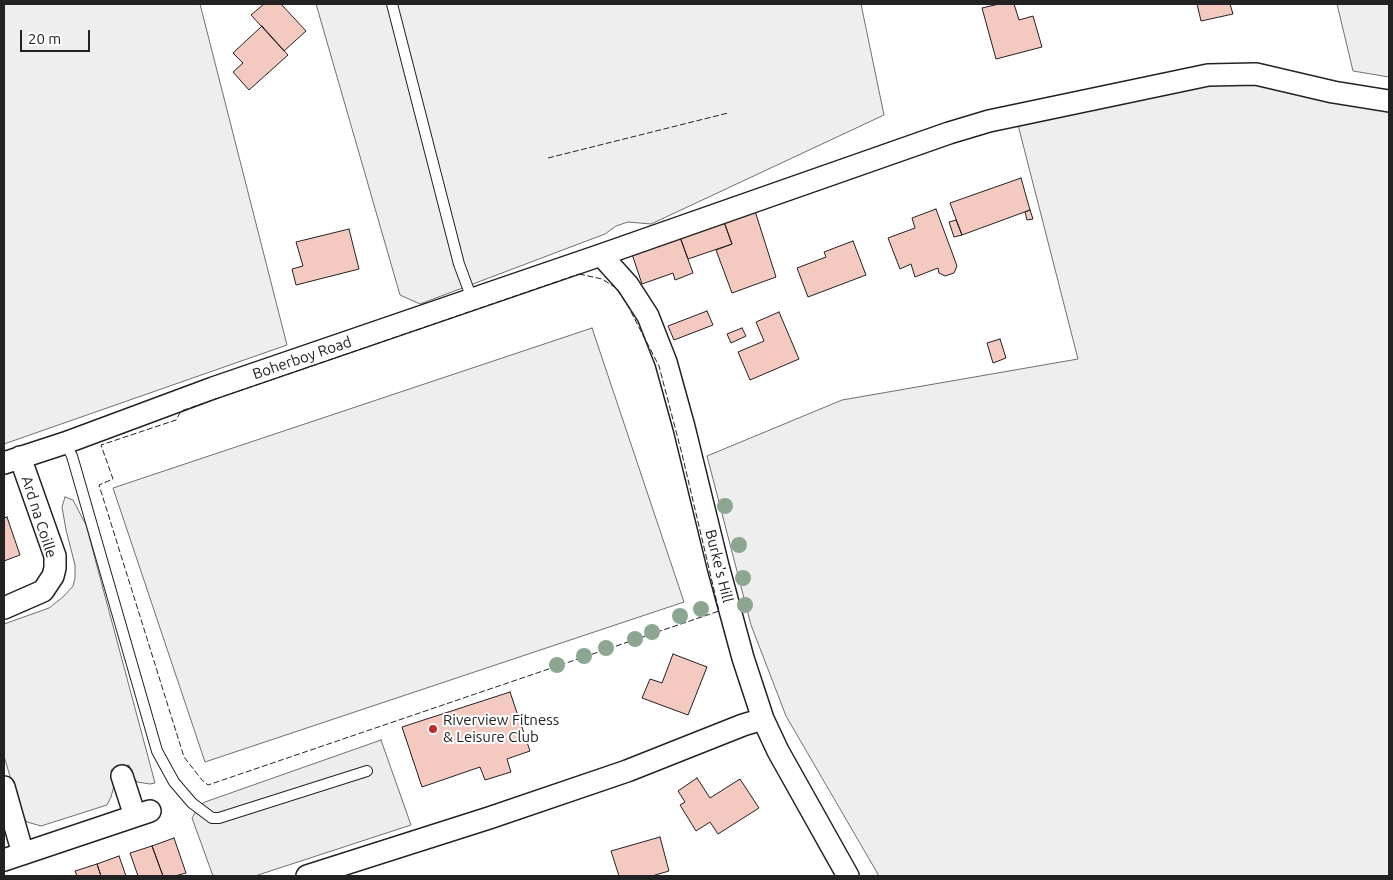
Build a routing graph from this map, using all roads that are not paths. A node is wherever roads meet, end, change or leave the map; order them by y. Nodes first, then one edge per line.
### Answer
1 (392, 4) edge
2 (1389, 102) edge
3 (600, 255) junction
4 (472, 299) junction
5 (65, 442) junction
6 (12, 460) edge
7 (4, 608) edge
8 (763, 719) junction
9 (367, 771) dead end
10 (122, 776) dead end
11 (4, 787) edge
12 (13, 857) edge
13 (307, 876) edge
14 (848, 876) edge

1 - 4 lane
2 - 3 street, Boherboy Road
3 - 4 street, Boherboy Road
3 - 8 street, Burke's Hill
4 - 5 street, Boherboy Road
5 - 6 street, Boherboy Road
5 - 9 lane
6 - 7 street, Ard na Coille
8 - 13 street
8 - 14 street, Burke's Hill
10 - 12 street
11 - 12 street

